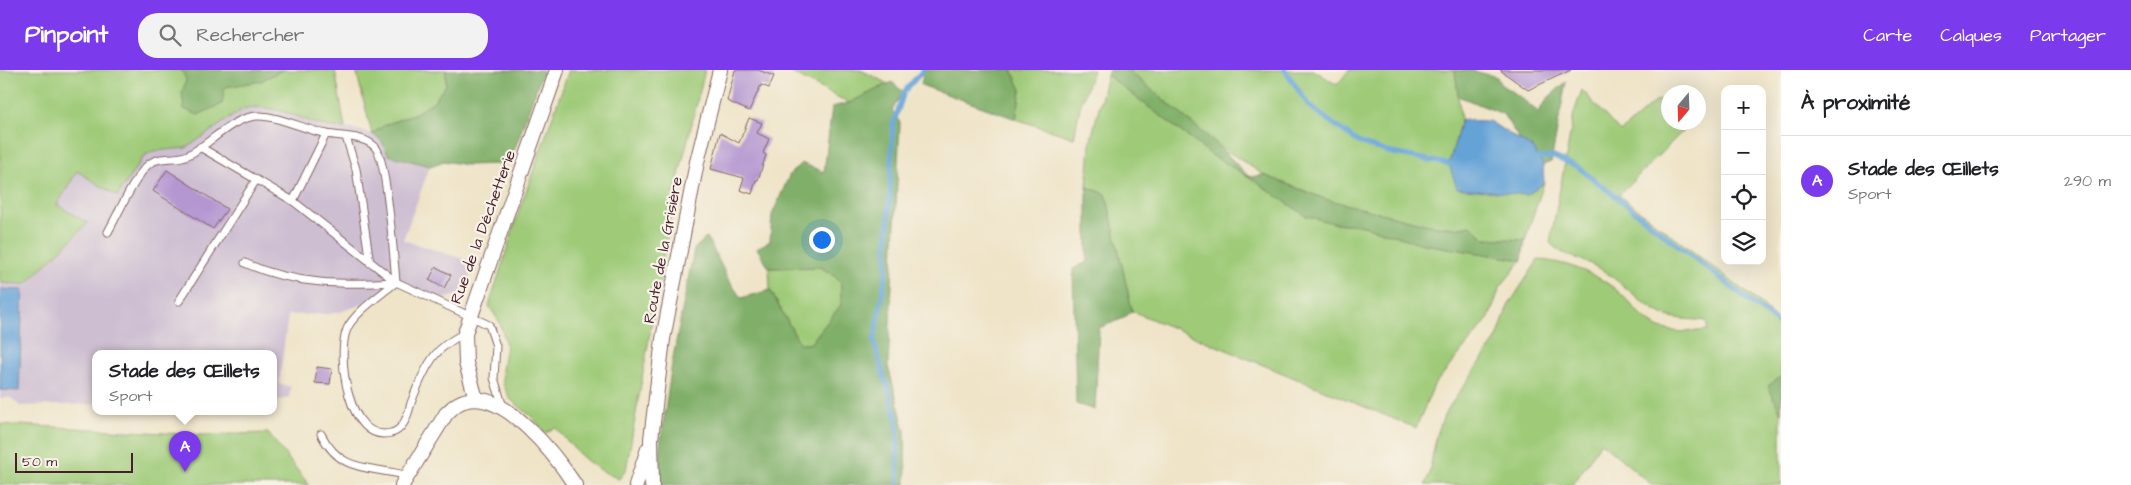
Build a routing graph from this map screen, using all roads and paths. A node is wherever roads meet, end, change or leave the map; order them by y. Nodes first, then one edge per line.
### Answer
1 (557, 70) edge
2 (720, 70) edge
3 (326, 134) junction
4 (346, 137) junction
5 (200, 148) junction
6 (256, 180) junction
7 (293, 201) junction
8 (108, 232) dead end
9 (245, 263) dead end
10 (370, 263) junction
11 (396, 282) junction
12 (179, 301) dead end
13 (470, 317) junction
14 (465, 332) junction
15 (476, 399) junction
16 (503, 408) junction
17 (322, 434) dead end
18 (651, 439) junction
19 (572, 479) edge
20 (405, 481) edge
21 (584, 485) edge
22 (636, 485) edge
23 (652, 485) edge

1 - 13 street, Rue de la Déchetterie
2 - 18 street, Route de la Grisière
3 - 4 lane
3 - 5 lane
3 - 7 lane
4 - 10 lane
4 - 11 lane
5 - 6 lane
5 - 8 lane
6 - 7 lane
6 - 12 lane
7 - 10 lane
9 - 11 lane
10 - 11 lane
11 - 13 lane
11 - 14 lane
13 - 14 street, Rue de la Déchetterie
13 - 16 lane
14 - 15 street, Rue de la Déchetterie
15 - 16 street
15 - 20 street
16 - 19 street
17 - 20 lane
18 - 22 street, Route de la Grisière
18 - 23 street, Route de la Grisière
19 - 21 street

